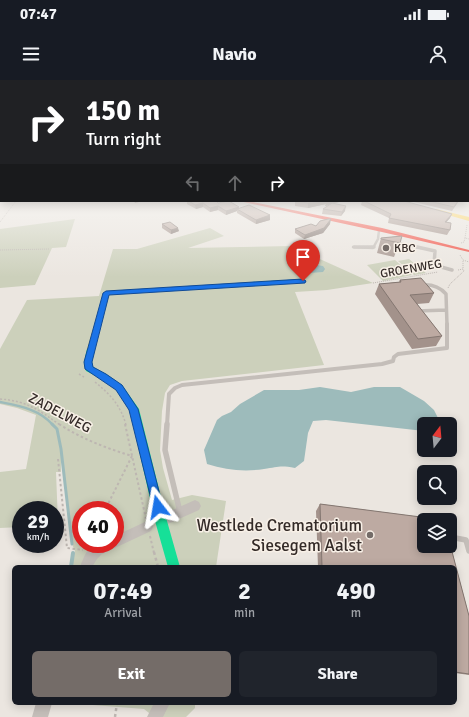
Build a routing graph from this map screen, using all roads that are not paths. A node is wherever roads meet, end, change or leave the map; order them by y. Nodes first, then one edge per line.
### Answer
1 (314, 218) edge
2 (380, 233) junction
3 (386, 240) edge
4 (393, 242) edge
5 (353, 247) dead end
6 (469, 249) edge
7 (452, 270) road end
8 (303, 281) dead end
9 (413, 286) edge
10 (446, 310) junction
11 (414, 312) edge
12 (195, 506) dead end
13 (180, 512) junction
14 (161, 521) junction
15 (147, 527) road end
16 (124, 538) edge
17 (457, 538) edge
18 (469, 550) edge
19 (95, 553) edge
20 (88, 561) edge
21 (173, 565) edge
22 (43, 705) edge
23 (161, 705) edge
24 (40, 717) edge
25 (155, 717) edge

1 - 2 street
2 - 3 lane
2 - 5 lane
2 - 6 street
4 - 7 lane
8 - 14 street
9 - 10 lane
10 - 11 lane
10 - 13 lane
12 - 13 street
13 - 14 street
14 - 21 street
15 - 16 street
17 - 18 lane
19 - 20 street
22 - 24 street
23 - 25 street

